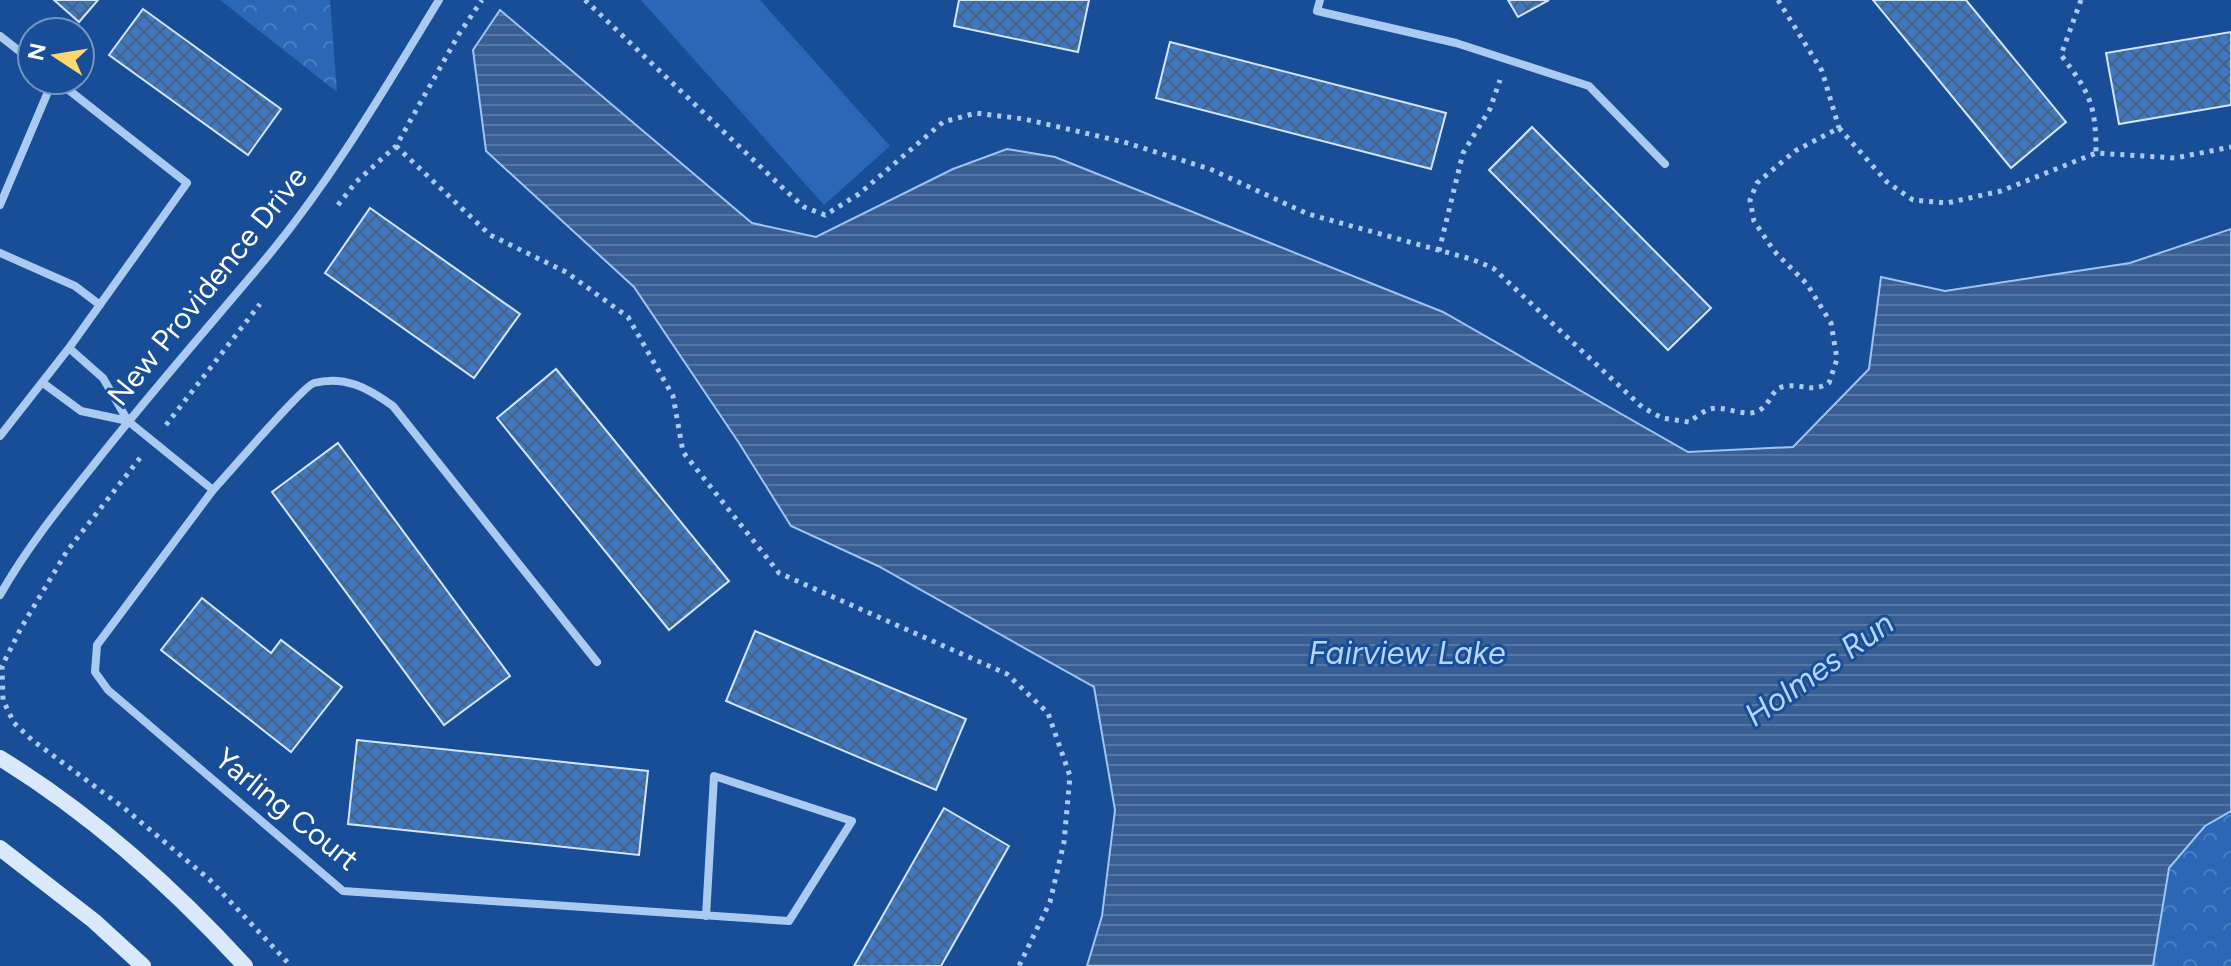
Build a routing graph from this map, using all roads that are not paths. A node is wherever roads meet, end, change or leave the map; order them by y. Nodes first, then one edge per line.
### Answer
1 (439, 0) edge
2 (1320, 0) edge
3 (0, 36) edge
4 (16, 48) edge
5 (48, 96) edge
6 (76, 96) edge
7 (1665, 164) dead end
8 (0, 205) edge
9 (0, 253) edge
10 (100, 305) junction
11 (69, 348) junction
12 (43, 383) junction
13 (128, 421) junction
14 (0, 436) edge
15 (213, 490) junction
16 (0, 595) edge
17 (597, 662) dead end
18 (0, 758) edge
19 (0, 848) edge
20 (706, 916) junction
21 (143, 966) edge
22 (245, 966) edge

1 - 13 street, New Providence Drive
2 - 7 street
3 - 4 street
5 - 8 street
6 - 10 street
9 - 10 street
10 - 11 street
11 - 12 street
11 - 13 street
12 - 13 street
12 - 14 street
13 - 15 street
13 - 16 street, New Providence Drive
15 - 17 street, Yarling Court
15 - 20 street, Yarling Court
18 - 22 main road
19 - 21 main road
20 - 20 street, Yarling Court

